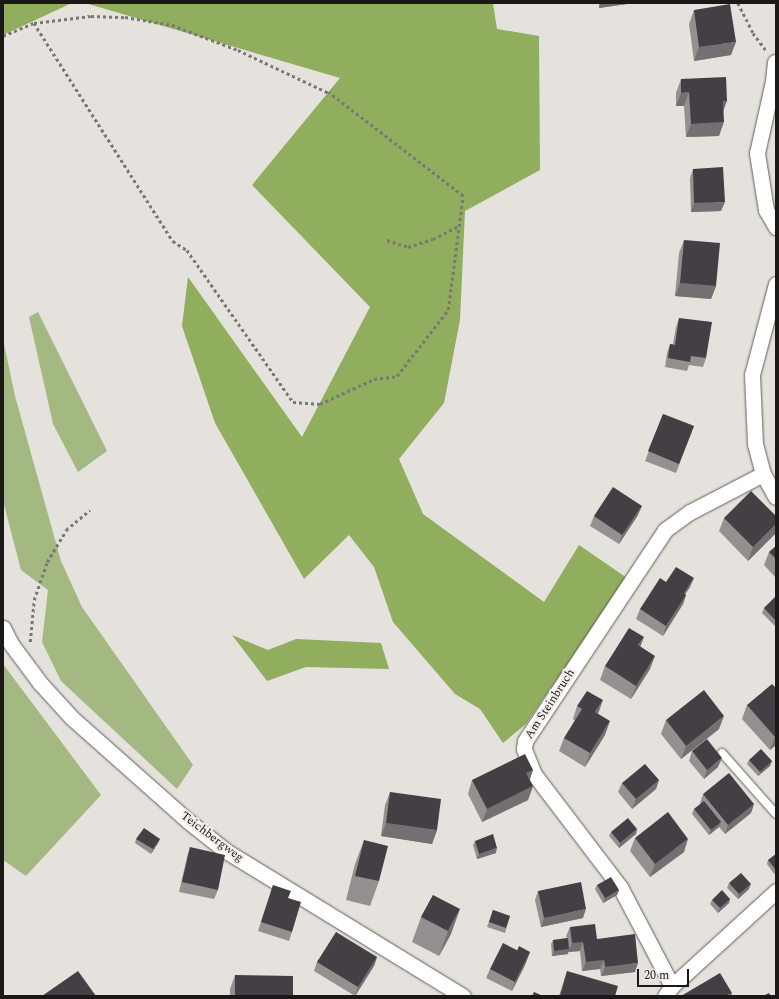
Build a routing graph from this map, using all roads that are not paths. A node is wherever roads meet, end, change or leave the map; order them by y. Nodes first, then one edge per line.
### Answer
1 (775, 62) road end
2 (776, 227) edge
3 (776, 284) edge
4 (763, 474) junction
5 (776, 497) edge
6 (3, 628) edge
7 (722, 753) dead end
8 (776, 814) edge
9 (776, 891) edge
10 (668, 991) edge
11 (463, 996) edge

1 - 2 street
3 - 4 street
4 - 5 street
4 - 10 street, Am Steinbruch
6 - 11 street, Teichbergweg
7 - 8 lane
9 - 10 street

